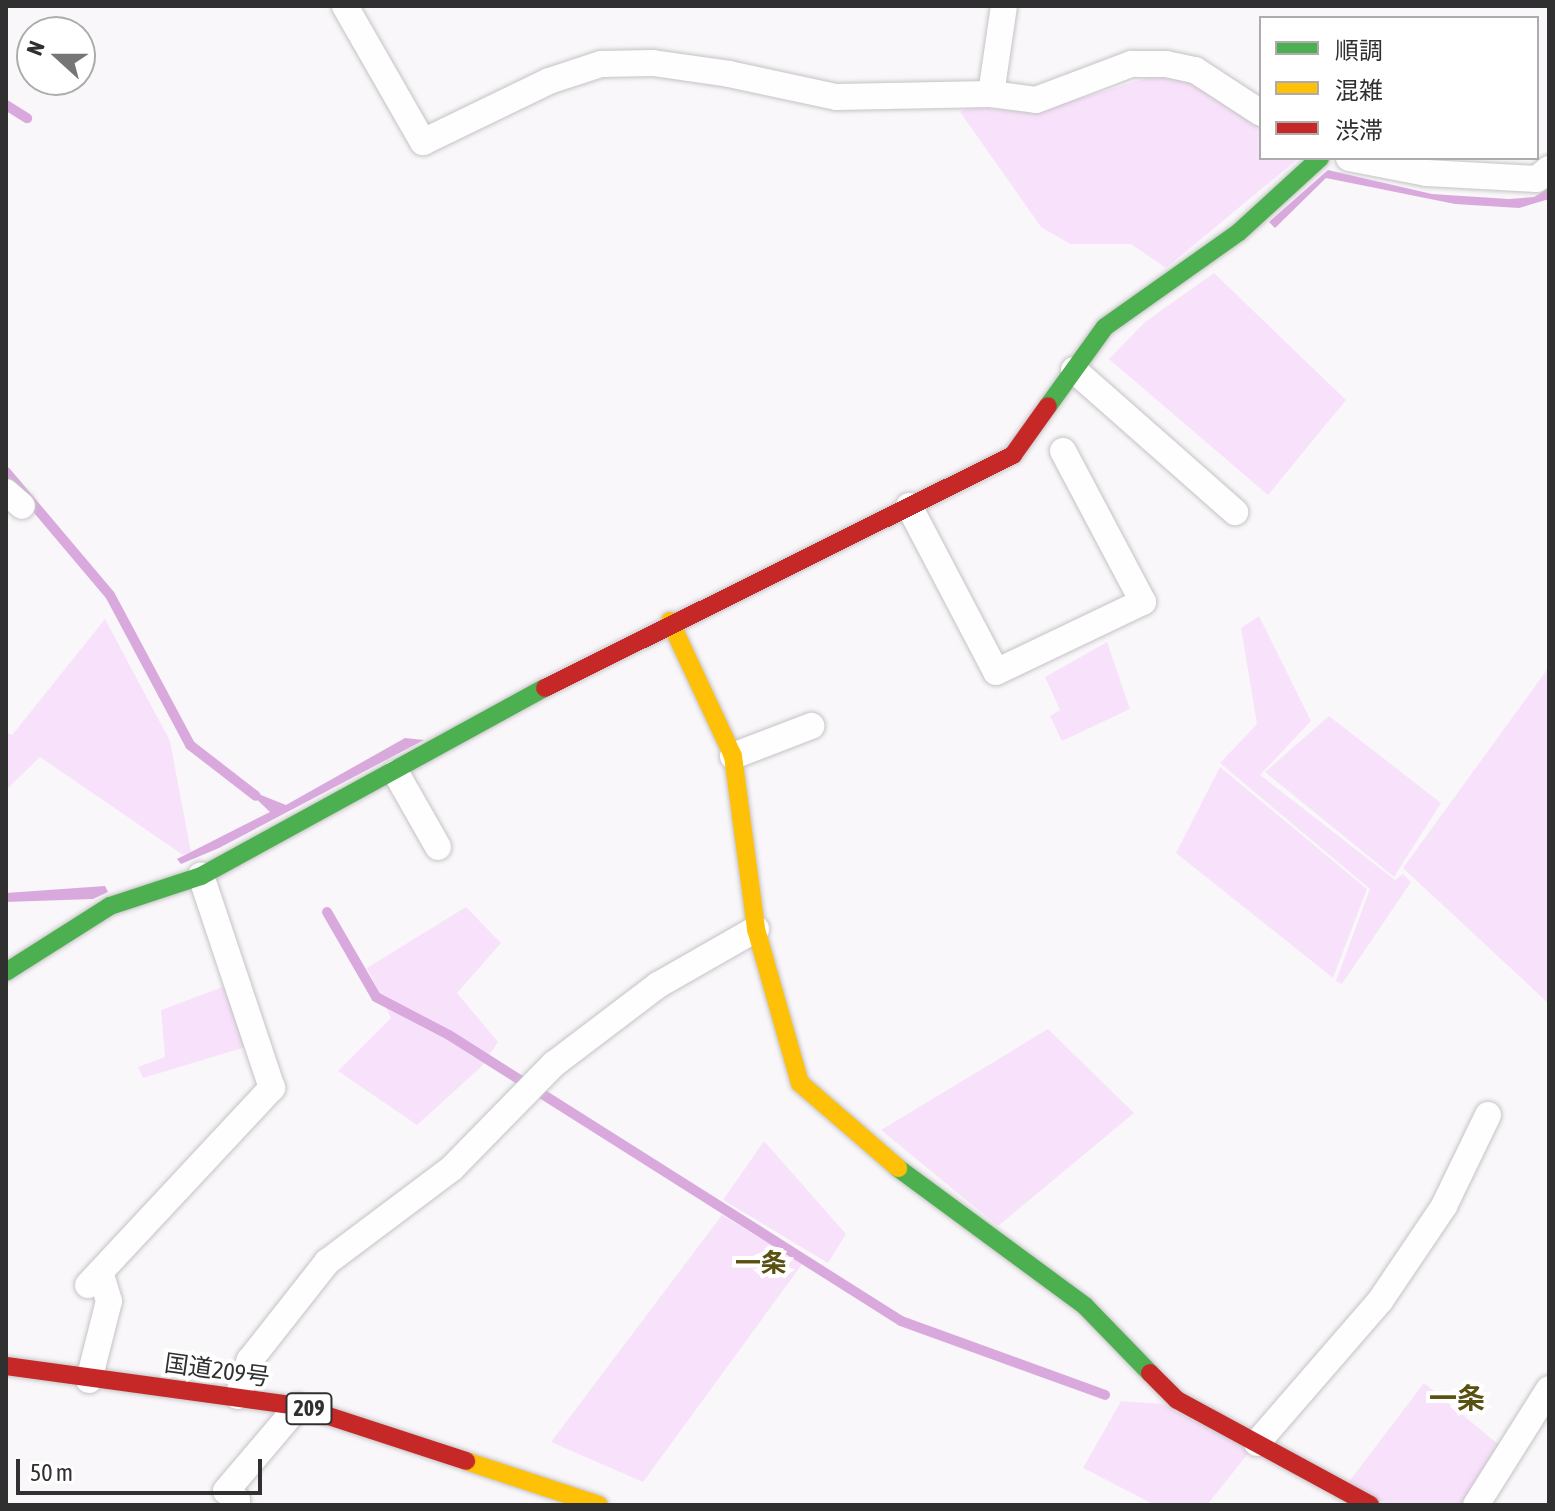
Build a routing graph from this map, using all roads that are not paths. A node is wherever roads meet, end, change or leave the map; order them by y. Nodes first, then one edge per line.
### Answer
1 (345, 6) edge
2 (1004, 6) edge
3 (991, 94) junction
4 (1259, 112) edge
5 (1318, 160) edge
6 (1359, 160) edge
7 (1549, 169) edge
8 (1074, 370) junction
9 (1063, 451) dead end
10 (909, 506) junction
11 (1235, 512) dead end
12 (670, 621) junction
13 (811, 726) dead end
14 (733, 756) junction
15 (396, 773) junction
16 (438, 847) dead end
17 (201, 876) junction
18 (756, 929) junction
19 (6, 972) edge
20 (1488, 1115) dead end
21 (6, 1366) edge
22 (89, 1380) junction
23 (1549, 1389) edge
24 (238, 1396) junction
25 (298, 1406) junction
26 (1257, 1443) junction
27 (237, 1503) edge
28 (599, 1505) edge
29 (1370, 1505) edge
30 (1476, 1505) edge

1 - 3 street
2 - 3 street
3 - 4 street
5 - 8 main road
6 - 7 street
8 - 10 main road
8 - 11 street
9 - 10 street
10 - 12 main road
12 - 14 main road
12 - 15 main road
13 - 14 street
14 - 18 main road
15 - 16 street
15 - 17 main road
17 - 19 main road
17 - 22 street
18 - 24 street
18 - 26 main road
20 - 26 street
21 - 22 main road, 国道209号 / 209
22 - 24 main road, 国道209号 / 209
23 - 30 street
24 - 25 main road, 国道209号 / 209
25 - 27 street
25 - 28 main road, 国道209号 / 209
26 - 29 main road

